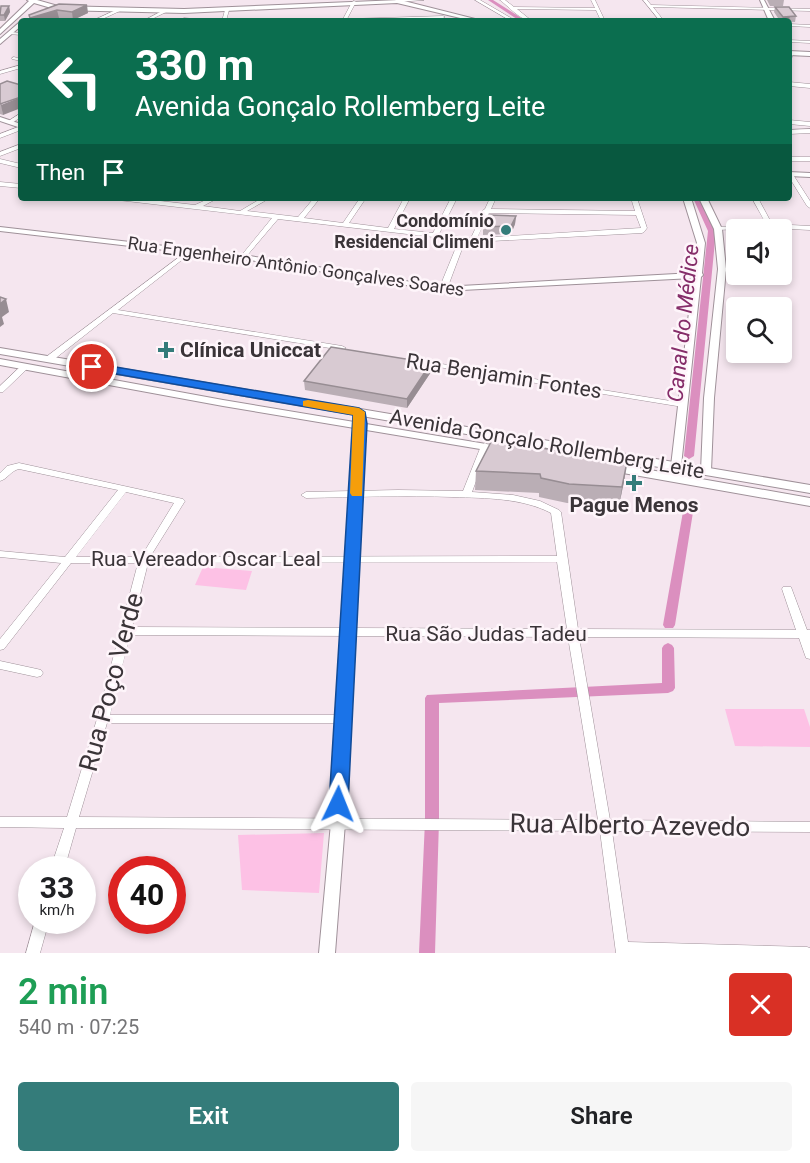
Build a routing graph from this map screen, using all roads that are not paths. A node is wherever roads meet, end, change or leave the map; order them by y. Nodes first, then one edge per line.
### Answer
1 (84, 0) edge
2 (422, 0) edge
3 (477, 0) edge
4 (593, 0) edge
5 (645, 0) edge
6 (693, 0) edge
7 (762, 0) edge
8 (32, 1) edge
9 (354, 1) edge
10 (397, 1) edge
11 (502, 1) edge
12 (650, 6) junction
13 (699, 7) junction
14 (62, 8) junction
15 (511, 8) junction
16 (597, 9) junction
17 (766, 9) junction
18 (120, 10) junction
19 (227, 10) junction
20 (810, 10) edge
21 (166, 11) junction
22 (197, 11) junction
23 (43, 14) edge
24 (444, 17) edge
25 (101, 18) edge
26 (151, 18) edge
27 (185, 18) edge
28 (225, 18) edge
29 (345, 18) edge
30 (411, 18) edge
31 (509, 18) edge
32 (526, 18) edge
33 (602, 18) edge
34 (659, 18) edge
35 (770, 18) edge
36 (792, 25) edge
37 (18, 26) edge
38 (810, 26) edge
39 (0, 32) edge
40 (11, 33) junction
41 (18, 34) edge
42 (792, 41) edge
43 (0, 42) edge
44 (810, 42) edge
45 (792, 54) edge
46 (810, 54) edge
47 (14, 58) dead end
48 (18, 59) edge
49 (18, 67) edge
50 (0, 73) edge
51 (792, 84) edge
52 (810, 86) edge
53 (18, 117) edge
54 (0, 119) edge
55 (10, 122) junction
56 (792, 122) edge
57 (810, 124) edge
58 (18, 126) edge
59 (18, 128) edge
60 (810, 131) edge
61 (792, 132) edge
62 (0, 136) edge
63 (18, 147) edge
64 (0, 154) edge
65 (792, 159) edge
66 (810, 159) edge
67 (0, 161) edge
68 (18, 165) edge
69 (792, 174) edge
70 (810, 174) edge
71 (792, 177) edge
72 (0, 184) edge
73 (18, 186) edge
74 (144, 201) edge
75 (209, 201) edge
76 (262, 201) edge
77 (315, 201) edge
78 (361, 201) edge
79 (405, 201) edge
80 (452, 201) edge
81 (491, 201) edge
82 (635, 201) edge
83 (688, 201) edge
84 (704, 201) edge
85 (757, 201) edge
86 (153, 202) joint
87 (810, 206) edge
88 (195, 208) junction
89 (485, 211) junction
90 (240, 213) junction
91 (638, 213) junction
92 (276, 217) junction
93 (300, 219) junction
94 (766, 219) edge
95 (345, 225) junction
96 (792, 227) edge
97 (810, 228) edge
98 (0, 229) edge
99 (718, 229) junction
100 (726, 229) edge
101 (390, 230) junction
102 (435, 236) junction
103 (462, 240) junction
104 (473, 240) junction
105 (190, 251) junction
106 (243, 257) junction
107 (722, 269) junction
108 (726, 270) edge
109 (699, 275) junction
110 (443, 289) junction
111 (113, 311) junction
112 (351, 350) edge
113 (0, 351) edge
114 (49, 359) junction
115 (407, 360) edge
116 (0, 362) edge
117 (25, 367) junction
118 (0, 390) edge
119 (683, 405) junction
120 (360, 418) junction
121 (485, 446) junction
122 (676, 466) junction
123 (706, 471) junction
124 (4, 472) edge
125 (125, 488) junction
126 (810, 489) edge
127 (467, 494) junction
128 (306, 495) dead end
129 (357, 495) junction
130 (810, 500) edge
131 (0, 554) edge
132 (144, 559) junction
133 (561, 559) junction
134 (66, 560) junction
135 (353, 560) junction
136 (787, 589) dead end
137 (127, 632) junction
138 (349, 633) junction
139 (806, 634) edge
140 (573, 635) junction
141 (0, 646) edge
142 (810, 655) edge
143 (0, 665) edge
144 (38, 674) dead end
145 (103, 719) junction
146 (342, 719) junction
147 (0, 822) edge
148 (71, 823) junction
149 (338, 823) junction
150 (605, 825) junction
151 (810, 827) edge
152 (61, 856) edge
153 (38, 934) edge
154 (623, 951) edge
155 (33, 953) edge
156 (327, 953) edge
157 (807, 953) edge

1 - 14 main road
2 - 10 street
3 - 31 street
4 - 16 street
5 - 12 street
6 - 13 street
7 - 17 street
8 - 14 main road
8 - 39 main road
9 - 10 main road
9 - 19 main road
9 - 29 street
10 - 24 main road
11 - 15 street
12 - 13 street
12 - 34 street
13 - 17 street
14 - 18 main road
14 - 23 main road
15 - 16 street
15 - 32 street
16 - 33 street
17 - 20 street
17 - 35 street
18 - 21 main road
18 - 25 street
19 - 22 main road
19 - 28 street
21 - 22 main road
21 - 26 street
22 - 27 street
24 - 30 street
36 - 38 street
37 - 40 main road
40 - 41 street
40 - 43 main road
42 - 44 street
45 - 46 main road
47 - 48 street
49 - 50 street
51 - 52 street
53 - 55 street
54 - 55 street
55 - 58 street
56 - 57 street
59 - 62 street
60 - 61 street
63 - 64 street
65 - 66 street
67 - 68 street
69 - 70 street
71 - 87 street
72 - 73 street
74 - 86 street
75 - 88 street
76 - 90 street
77 - 93 street
78 - 95 street
79 - 101 street
80 - 102 street
81 - 89 street
82 - 91 street
83 - 109 street
84 - 99 street
85 - 94 street
86 - 88 street
88 - 90 street
89 - 91 street
89 - 104 street
90 - 92 street
91 - 104 street
92 - 93 street
92 - 106 street
93 - 95 street
95 - 101 street
96 - 97 street
98 - 105 street, Rua Engenheiro Antônio Gonçalves Soares
99 - 100 street
99 - 107 street
101 - 102 street
102 - 103 street
103 - 104 street
103 - 110 street
105 - 106 street, Rua Engenheiro Antônio Gonçalves Soares
105 - 111 street
106 - 110 street, Rua Engenheiro Antônio Gonçalves Soares
107 - 108 street
107 - 123 street
109 - 110 street, Rua Engenheiro Antônio Gonçalves Soares
109 - 119 street
111 - 112 street
111 - 114 street
113 - 114 main road, Avenida Gonçalo Rollemberg Leite
114 - 120 main road, Avenida Gonçalo Rollemberg Leite
115 - 119 street, Rua Benjamin Fontes
116 - 117 main road, Avenida Gonçalo Rollemberg Leite
117 - 118 street
117 - 120 main road, Avenida Gonçalo Rollemberg Leite
119 - 122 street
120 - 121 main road, Avenida Gonçalo Rollemberg Leite
120 - 122 main road, Avenida Gonçalo Rollemberg Leite
120 - 129 street
121 - 127 street
121 - 130 main road, Avenida Gonçalo Rollemberg Leite
122 - 123 main road, Avenida Gonçalo Rollemberg Leite
123 - 126 main road, Avenida Gonçalo Rollemberg Leite
124 - 125 street
125 - 132 street, Rua Poço Verde
125 - 134 street
127 - 129 street
127 - 133 street
128 - 129 street
129 - 135 street
131 - 134 street, Rua Vereador Oscar Leal
132 - 134 street, Rua Vereador Oscar Leal
132 - 135 street, Rua Vereador Oscar Leal
132 - 137 street, Rua Poço Verde
133 - 135 street, Rua Vereador Oscar Leal
133 - 140 street
134 - 141 street
135 - 138 street
136 - 139 street
137 - 138 street, Rua São Judas Tadeu
137 - 145 street, Rua Poço Verde
138 - 140 street, Rua São Judas Tadeu
138 - 146 street
139 - 140 street, Rua São Judas Tadeu
139 - 142 street
140 - 150 street
143 - 144 street
145 - 146 street
145 - 148 street, Rua Poço Verde
146 - 149 street
147 - 148 street
148 - 149 street
148 - 152 street, Rua Poço Verde
149 - 150 street, Rua Alberto Azevedo
149 - 156 street
150 - 151 street, Rua Alberto Azevedo
150 - 154 street
153 - 155 street
154 - 157 street

